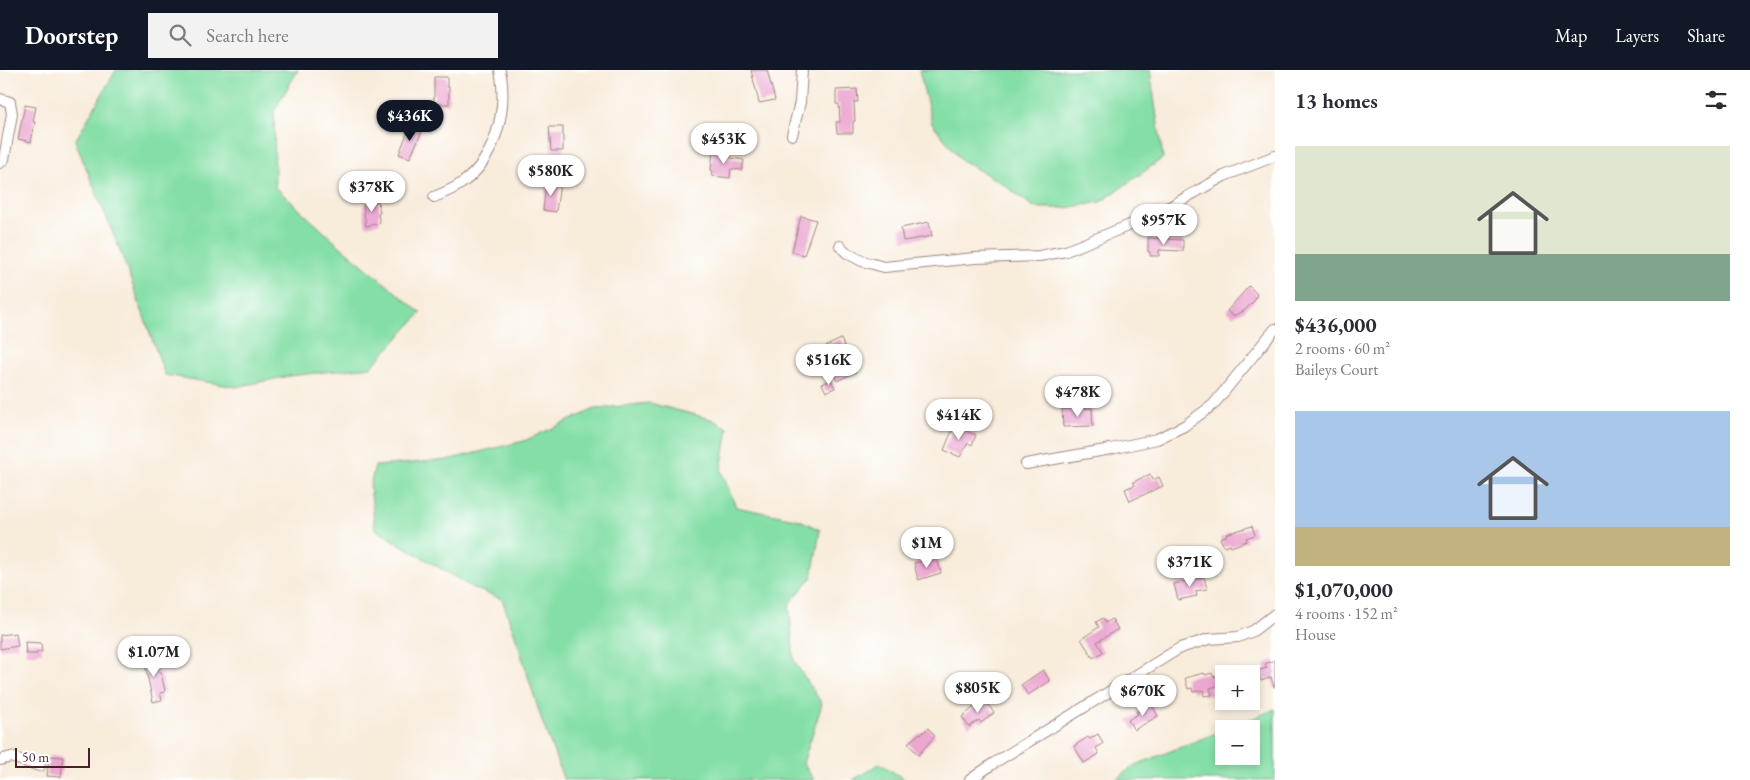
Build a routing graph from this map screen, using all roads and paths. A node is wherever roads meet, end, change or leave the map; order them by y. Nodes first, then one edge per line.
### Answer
1 (500, 70) edge
2 (802, 70) edge
3 (0, 99) edge
4 (792, 135) dead end
5 (1275, 156) edge
6 (0, 164) edge
7 (434, 197) dead end
8 (840, 246) dead end
9 (1275, 328) edge
10 (1026, 464) dead end
11 (1275, 614) edge
12 (0, 760) edge
13 (40, 766) dead end
14 (970, 780) edge

1 - 7 street
2 - 4 street
3 - 6 street
5 - 8 street
9 - 10 street
11 - 14 street
12 - 13 street

